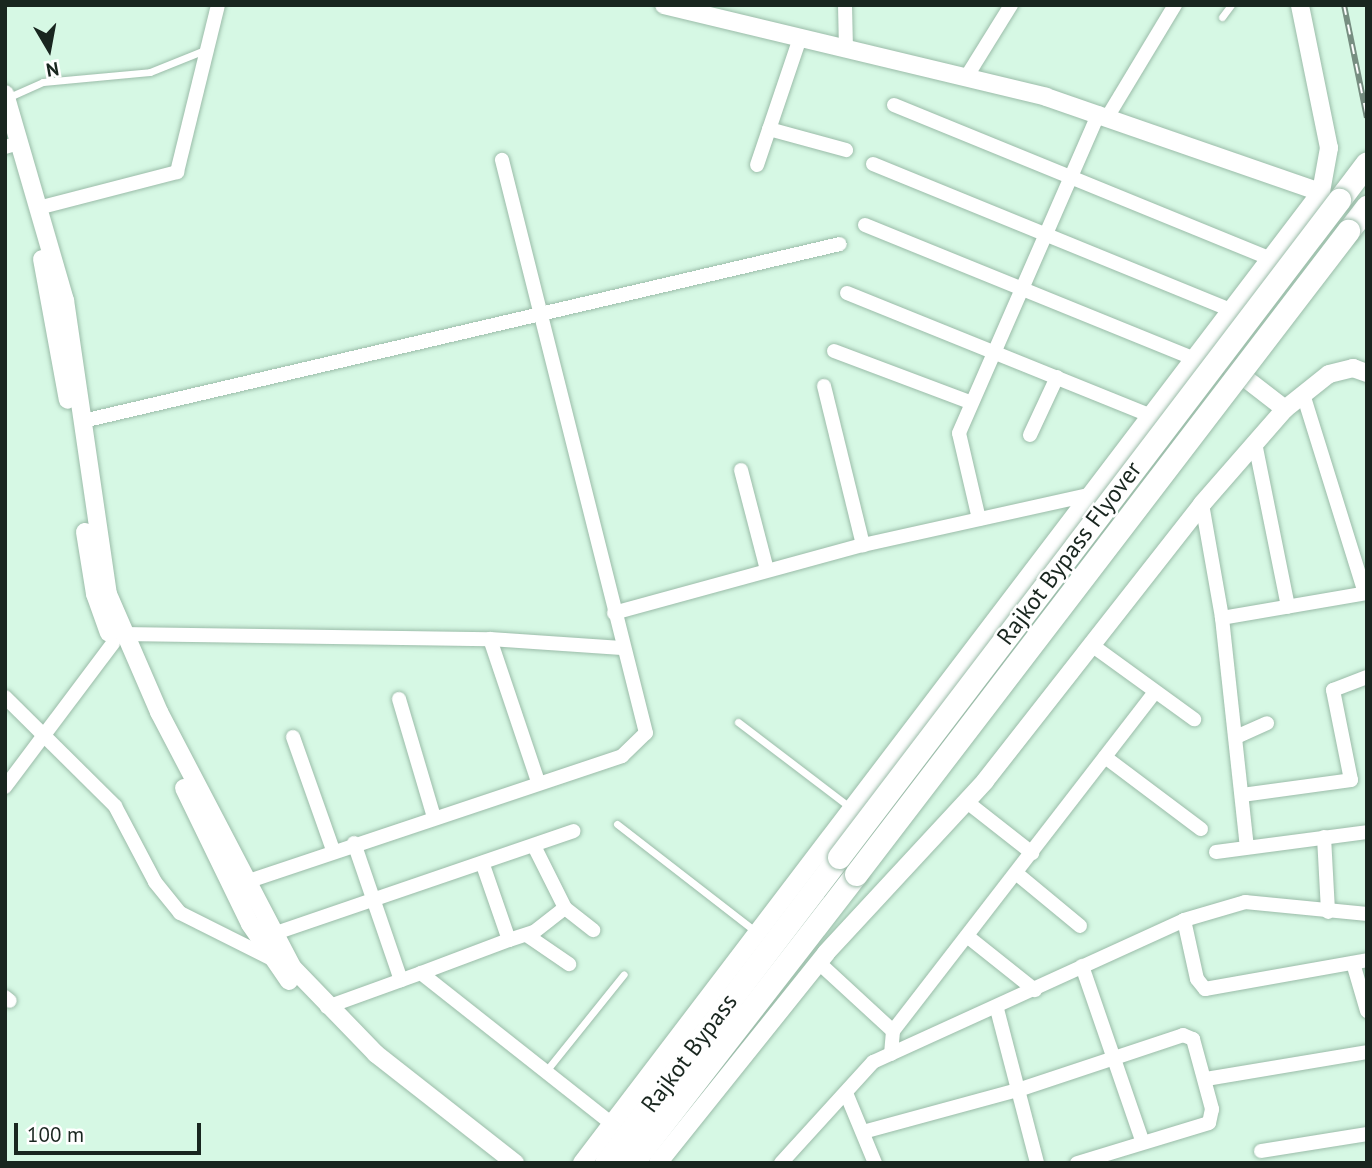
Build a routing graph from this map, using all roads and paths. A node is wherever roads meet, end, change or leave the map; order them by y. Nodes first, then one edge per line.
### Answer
1 (218, 5) edge
2 (664, 5) edge
3 (845, 5) edge
4 (1011, 5) edge
5 (1175, 5) edge
6 (1231, 5) edge
7 (1300, 5) edge
8 (1222, 17) dead end
9 (800, 38) junction
10 (846, 48) junction
11 (208, 49) junction
12 (967, 76) junction
13 (6, 96) edge
14 (894, 105) dead end
15 (1103, 114) junction
16 (769, 129) junction
17 (10, 142) edge
18 (846, 150) dead end
19 (502, 160) dead end
20 (1367, 163) edge
21 (873, 164) dead end
22 (757, 165) dead end
23 (1071, 177) junction
24 (1321, 192) junction
25 (1367, 207) edge
26 (38, 208) junction
27 (865, 226) dead end
28 (1047, 234) junction
29 (840, 244) dead end
30 (1274, 260) junction
31 (1021, 292) junction
32 (848, 293) dead end
33 (543, 311) junction
34 (1234, 311) junction
35 (834, 351) dead end
36 (994, 351) junction
37 (1199, 354) junction
38 (1367, 373) edge
39 (1057, 377) junction
40 (824, 386) dead end
41 (1303, 394) junction
42 (972, 403) junction
43 (1285, 409) junction
44 (1154, 417) junction
45 (83, 421) junction
46 (1030, 435) dead end
47 (1255, 443) junction
48 (741, 470) dead end
49 (1093, 494) junction
50 (1202, 504) junction
51 (979, 519) junction
52 (863, 545) junction
53 (766, 570) junction
54 (1366, 593) edge
55 (1288, 607) junction
56 (614, 613) junction
57 (1222, 618) junction
58 (118, 638) junction
59 (490, 639) junction
60 (1093, 646) junction
61 (622, 648) junction
62 (1367, 677) edge
63 (1155, 692) junction
64 (5, 697) edge
65 (399, 699) dead end
66 (1194, 719) dead end
67 (738, 722) dead end
68 (1267, 723) dead end
69 (44, 736) junction
70 (293, 737) dead end
71 (1236, 737) junction
72 (1105, 757) junction
73 (538, 782) junction
74 (5, 787) edge
75 (1242, 794) junction
76 (967, 802) junction
77 (852, 809) junction
78 (434, 817) junction
79 (617, 824) dead end
80 (1201, 829) dead end
81 (574, 831) dead end
82 (1367, 832) edge
83 (1324, 837) junction
84 (354, 843) junction
85 (534, 846) junction
86 (1247, 847) junction
87 (333, 850) junction
88 (1216, 852) dead end
89 (1032, 853) junction
90 (483, 865) junction
91 (1016, 873) junction
92 (239, 885) junction
93 (374, 901) junction
94 (565, 908) junction
95 (1328, 912) junction
96 (1367, 914) edge
97 (1184, 920) junction
98 (1080, 926) dead end
99 (593, 930) dead end
100 (266, 936) junction
101 (528, 936) junction
102 (967, 936) junction
103 (764, 938) junction
104 (509, 940) junction
105 (796, 949) junction
106 (273, 960) junction
107 (1360, 961) edge
108 (818, 962) junction
109 (569, 964) dead end
110 (1082, 966) junction
111 (293, 968) junction
112 (421, 974) junction
113 (624, 974) dead end
114 (401, 980) junction
115 (744, 981) junction
116 (1035, 990) junction
117 (709, 995) junction
118 (327, 1007) junction
119 (997, 1009) junction
120 (1367, 1012) edge
121 (892, 1031) junction
122 (1367, 1052) edge
123 (891, 1054) junction
124 (1113, 1056) junction
125 (546, 1071) junction
126 (1206, 1079) junction
127 (1018, 1090) junction
128 (846, 1093) junction
129 (612, 1124) junction
130 (863, 1132) junction
131 (1367, 1134) edge
132 (1142, 1140) junction
133 (1261, 1151) dead end
134 (1125, 1156) edge
135 (496, 1163) edge
136 (515, 1163) edge
137 (582, 1163) edge
138 (606, 1163) edge
139 (632, 1163) edge
140 (658, 1163) edge
141 (781, 1163) edge
142 (875, 1163) edge
143 (1037, 1163) edge
144 (1077, 1163) edge

1 - 11 street
2 - 9 street
3 - 10 street
4 - 12 street
5 - 15 street
6 - 8 lane
7 - 24 street
9 - 10 street
9 - 16 street
10 - 12 street
11 - 13 lane
11 - 26 street
12 - 15 street
13 - 17 street
14 - 23 street
15 - 23 street
15 - 24 street
16 - 18 street
16 - 22 street
17 - 26 street
17 - 58 street
19 - 33 street
20 - 103 highway, Rajkot Bypass Flyover, bridge
21 - 28 street
23 - 28 street
23 - 30 street
24 - 30 street
25 - 105 highway, Rajkot Bypass Flyover, bridge
26 - 45 street
27 - 31 street
28 - 31 street
28 - 34 street
29 - 33 street
30 - 34 street
31 - 36 street
31 - 37 street
32 - 36 street
33 - 45 street
33 - 56 street
34 - 37 street
35 - 42 street
36 - 39 street
36 - 42 street
37 - 43 street
37 - 44 street
38 - 41 street
39 - 44 street
39 - 46 street
40 - 52 street
41 - 43 street
41 - 54 street
42 - 51 street
43 - 47 street
44 - 49 street
45 - 58 street
47 - 50 street
47 - 55 street
48 - 53 street
49 - 51 street
49 - 77 street
50 - 57 street
50 - 60 street
51 - 52 street
52 - 53 street
53 - 56 street
54 - 55 street
55 - 57 street
56 - 61 street
57 - 71 street
58 - 59 street
58 - 69 street
58 - 92 street
59 - 61 street
59 - 73 street
60 - 63 street
60 - 76 street
61 - 73 street
62 - 75 street
63 - 66 street
63 - 72 street
64 - 69 street
65 - 78 street
67 - 77 lane
68 - 71 street
69 - 74 street
69 - 106 street
70 - 87 street
71 - 75 street
72 - 80 street
72 - 89 street
73 - 78 street
75 - 86 street
76 - 89 street
76 - 108 street
77 - 103 street
78 - 84 street
79 - 103 lane
81 - 85 street
82 - 83 street
83 - 86 street
83 - 95 street
84 - 87 street
84 - 93 street
85 - 90 street
85 - 94 street
86 - 88 street
87 - 92 street
89 - 91 street
90 - 93 street
90 - 104 street
91 - 98 street
91 - 102 street
92 - 100 street
93 - 100 street
93 - 114 street
94 - 99 street
94 - 101 street
95 - 96 street
95 - 97 street
97 - 107 street
97 - 110 street
100 - 106 street
100 - 111 street
101 - 104 street
101 - 109 street
102 - 116 street
102 - 121 street
103 - 115 highway, Rajkot Bypass
103 - 117 street
104 - 112 street
105 - 108 street
105 - 139 highway, Rajkot Bypass
106 - 111 street
106 - 135 street
107 - 120 street
108 - 121 street
108 - 140 street
110 - 116 street
110 - 124 street
111 - 118 street
112 - 114 street
112 - 125 street
113 - 125 lane
114 - 118 street
115 - 117 highway
115 - 138 highway, Rajkot Bypass
116 - 119 street
117 - 129 street
118 - 136 street
119 - 123 street
119 - 127 street
121 - 123 street
122 - 126 street
123 - 128 street
124 - 126 street
124 - 127 street
124 - 132 street
125 - 129 street
126 - 132 street
127 - 130 street
127 - 143 street
128 - 130 street
128 - 141 street
129 - 137 street
130 - 142 street
131 - 133 street
132 - 134 street
134 - 144 street

